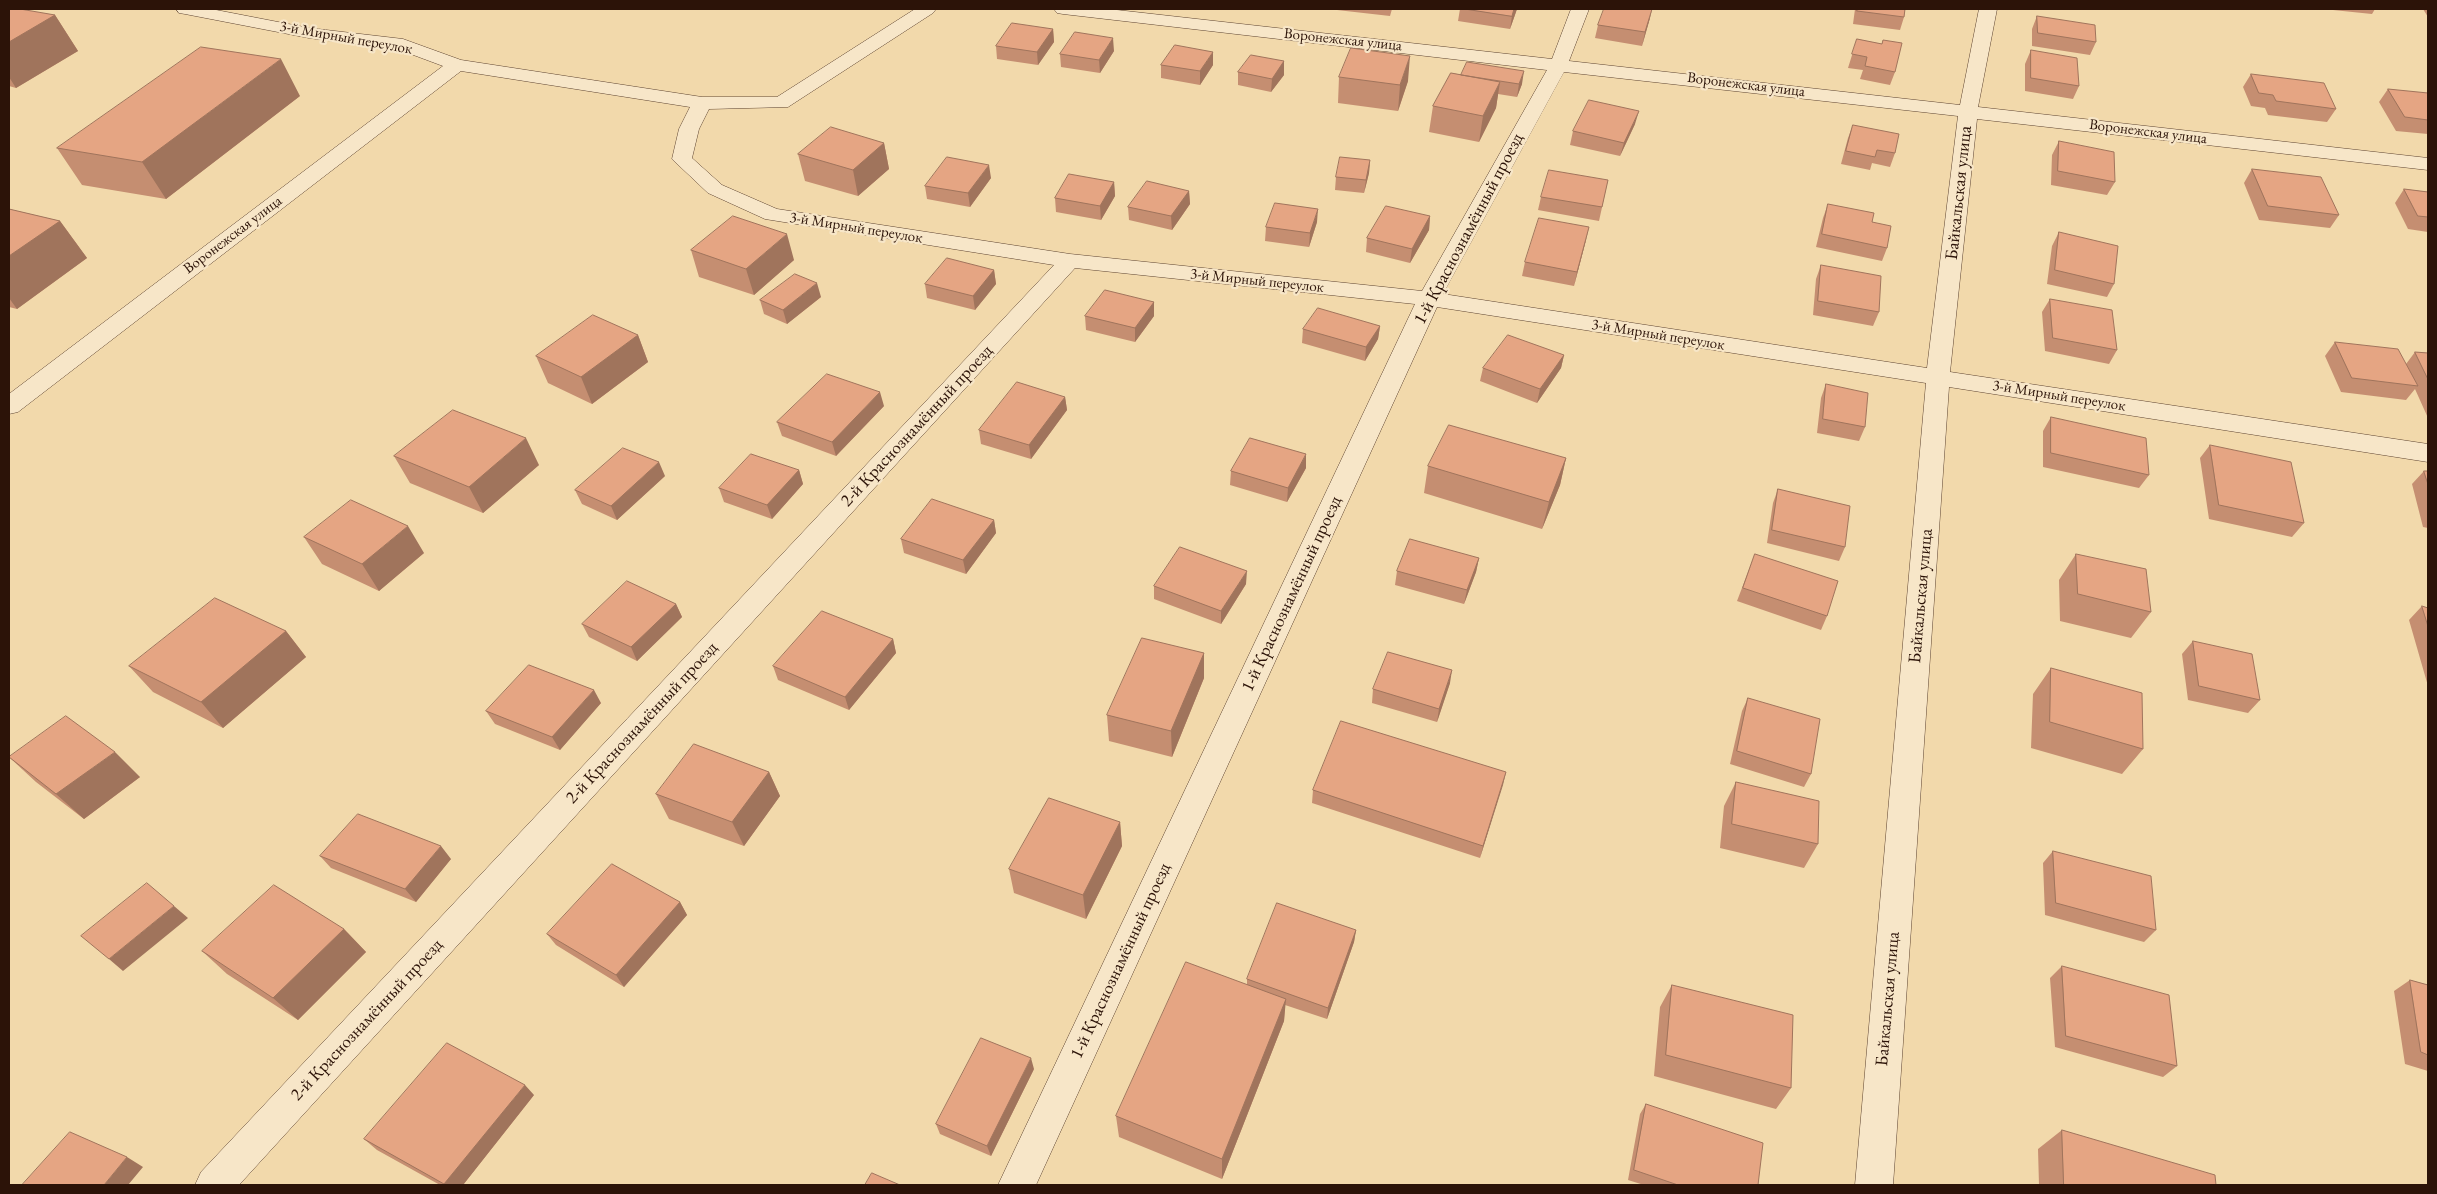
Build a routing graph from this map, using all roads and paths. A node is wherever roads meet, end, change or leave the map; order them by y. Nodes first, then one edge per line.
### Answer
1 (185, 9) edge
2 (927, 9) edge
3 (1063, 9) edge
4 (1580, 9) edge
5 (1988, 9) edge
6 (1559, 64) junction
7 (456, 65) junction
8 (702, 103) junction
9 (1968, 111) junction
10 (2428, 164) edge
11 (1070, 261) junction
12 (1429, 299) junction
13 (1938, 378) junction
14 (9, 406) edge
15 (2428, 453) edge
16 (214, 1185) edge
17 (1017, 1185) edge
18 (1874, 1185) edge

1 - 7 street, 3-й Мирный переулок
2 - 8 street
3 - 6 street, Воронежская улица
4 - 6 street, 1-й Краснознамённый проезд
5 - 9 street, Байкальская улица
6 - 9 street, Воронежская улица
6 - 12 street, 1-й Краснознамённый проезд
7 - 8 street, 3-й Мирный переулок
7 - 14 street, Воронежская улица
8 - 11 street, 3-й Мирный переулок
9 - 10 street, Воронежская улица
9 - 13 street, Байкальская улица
11 - 12 street, 3-й Мирный переулок
11 - 16 street, 2-й Краснознамённый проезд
12 - 13 street, 3-й Мирный переулок
12 - 17 street, 1-й Краснознамённый проезд
13 - 15 street, 3-й Мирный переулок
13 - 18 street, Байкальская улица

